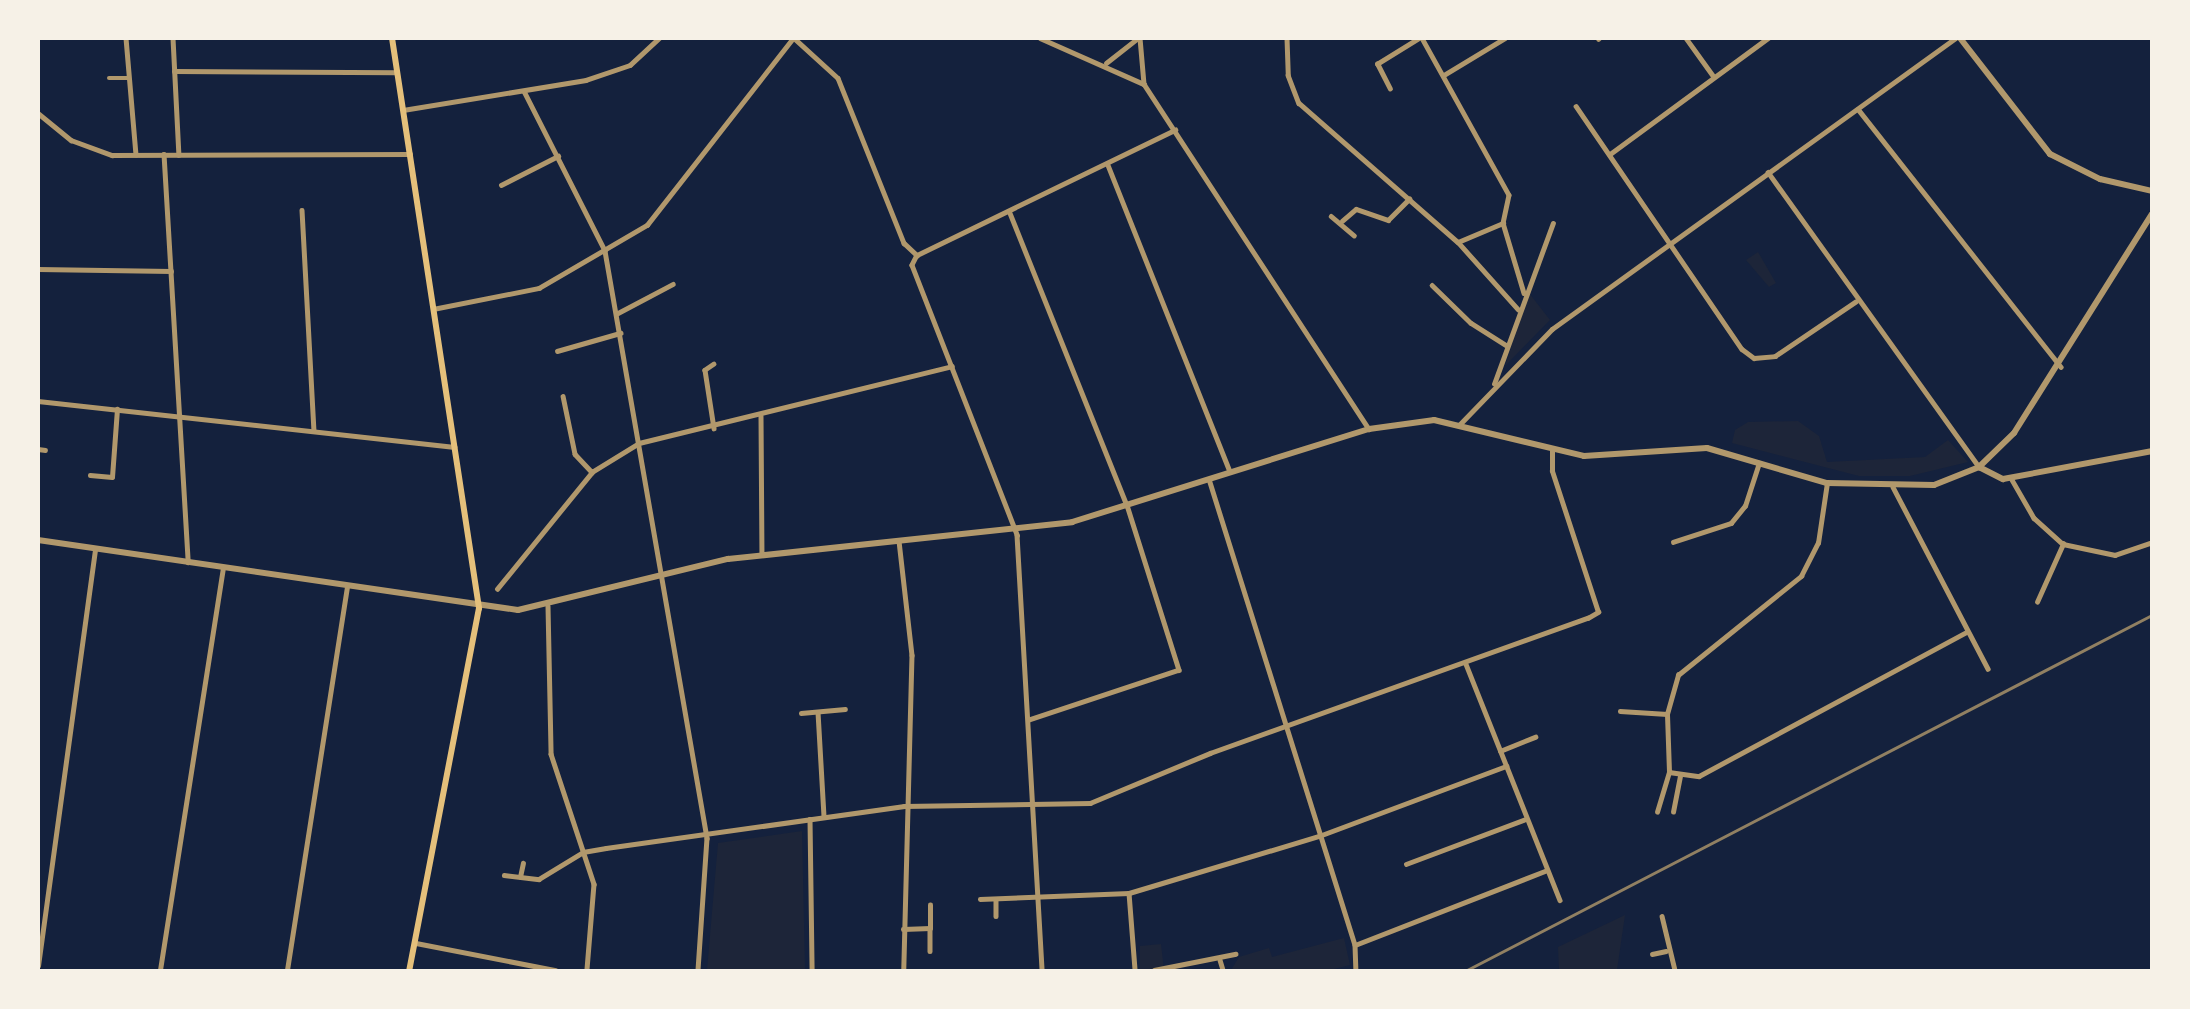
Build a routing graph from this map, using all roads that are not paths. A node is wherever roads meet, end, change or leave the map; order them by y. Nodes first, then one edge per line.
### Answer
1 (126, 38) edge
2 (173, 38) edge
3 (393, 38) edge
4 (659, 38) edge
5 (793, 38) edge
6 (1040, 38) edge
7 (1139, 38) edge
8 (1287, 38) edge
9 (1420, 38) edge
10 (1505, 38) edge
11 (1686, 38) edge
12 (1768, 38) edge
13 (1958, 38) edge
14 (1105, 64) junction
15 (174, 71) junction
16 (398, 72) junction
17 (1444, 75) junction
18 (1714, 76) junction
19 (109, 78) dead end
20 (128, 78) junction
21 (1144, 84) junction
22 (1390, 89) dead end
23 (524, 91) junction
24 (1576, 106) dead end
25 (1857, 109) junction
26 (403, 110) junction
27 (38, 113) edge
28 (1175, 130) junction
29 (164, 154) junction
30 (1610, 154) junction
31 (135, 155) junction
32 (179, 155) junction
33 (411, 155) junction
34 (558, 156) junction
35 (1108, 165) junction
36 (1768, 172) junction
37 (501, 185) dead end
38 (2151, 191) edge
39 (1409, 198) junction
40 (302, 210) dead end
41 (1010, 213) junction
42 (2151, 214) edge
43 (1331, 216) dead end
44 (1342, 221) junction
45 (1503, 223) junction
46 (1553, 223) dead end
47 (1354, 235) dead end
48 (1671, 242) junction
49 (1458, 243) junction
50 (605, 251) junction
51 (917, 255) junction
52 (38, 269) edge
53 (171, 271) junction
54 (673, 284) dead end
55 (1432, 285) dead end
56 (1524, 293) junction
57 (1855, 302) junction
58 (433, 309) junction
59 (1518, 309) junction
60 (617, 314) junction
61 (620, 333) junction
62 (1506, 345) junction
63 (557, 351) dead end
64 (714, 364) dead end
65 (952, 366) junction
66 (2061, 368) junction
67 (1494, 385) junction
68 (563, 396) dead end
69 (38, 401) edge
70 (117, 409) junction
71 (180, 415) junction
72 (761, 416) junction
73 (1460, 424) junction
74 (714, 428) junction
75 (1369, 429) junction
76 (314, 430) junction
77 (639, 443) junction
78 (454, 446) junction
79 (1552, 450) junction
80 (2151, 451) edge
81 (1759, 462) junction
82 (1979, 467) junction
83 (1230, 471) junction
84 (592, 472) junction
85 (90, 475) dead end
86 (1209, 478) junction
87 (2011, 478) junction
88 (1827, 483) junction
89 (1894, 487) junction
90 (1127, 505) junction
91 (1015, 528) junction
92 (38, 540) edge
93 (899, 541) junction
94 (1673, 542) dead end
95 (2151, 542) edge
96 (2063, 544) junction
97 (95, 550) junction
98 (762, 554) junction
99 (188, 564) junction
100 (223, 568) junction
101 (663, 575) junction
102 (346, 586) junction
103 (496, 589) dead end
104 (2038, 602) dead end
105 (548, 606) junction
106 (479, 608) junction
107 (1966, 632) junction
108 (1466, 664) junction
109 (1988, 669) dead end
110 (845, 709) dead end
111 (1620, 711) dead end
112 (818, 712) junction
113 (801, 713) dead end
114 (1667, 714) junction
115 (1029, 720) junction
116 (1286, 729) junction
117 (1535, 737) dead end
118 (1500, 751) junction
119 (1506, 766) junction
120 (1669, 772) junction
121 (1680, 777) junction
122 (904, 806) junction
123 (1035, 807) junction
124 (1657, 812) dead end
125 (1673, 812) dead end
126 (824, 817) junction
127 (810, 819) junction
128 (1527, 819) junction
129 (1319, 836) junction
130 (707, 838) junction
131 (583, 852) junction
132 (523, 863) dead end
133 (1406, 864) dead end
134 (1547, 870) junction
135 (504, 875) dead end
136 (520, 877) junction
137 (1129, 892) junction
138 (1039, 898) junction
139 (996, 899) junction
140 (980, 900) dead end
141 (1560, 900) dead end
142 (930, 905) dead end
143 (996, 916) dead end
144 (1662, 916) dead end
145 (930, 928) junction
146 (904, 929) junction
147 (416, 943) junction
148 (1355, 946) junction
149 (930, 951) dead end
150 (1667, 951) junction
151 (1235, 954) dead end
152 (1653, 954) dead end
153 (1220, 960) junction
154 (38, 966) edge
155 (1354, 970) edge
156 (160, 971) edge
157 (287, 971) edge
158 (409, 971) edge
159 (555, 971) edge
160 (587, 971) edge
161 (698, 971) edge
162 (812, 971) edge
163 (904, 971) edge
164 (1042, 971) edge
165 (1135, 971) edge
166 (1154, 971) edge
167 (1223, 971) edge
168 (1675, 971) edge

1 - 20 street
2 - 15 street
3 - 16 main road
4 - 23 street
5 - 50 street
5 - 51 street
6 - 14 street
7 - 14 street
7 - 21 street
8 - 39 street
9 - 17 street
9 - 22 street
10 - 17 street
11 - 18 street
12 - 18 street
13 - 25 street
13 - 38 street
14 - 21 street
15 - 16 street
15 - 32 street
16 - 26 main road
17 - 45 street
18 - 30 street
19 - 20 street
20 - 31 street
21 - 28 street
23 - 26 street
23 - 34 street
24 - 30 street
25 - 36 street
25 - 66 street
26 - 33 main road
27 - 31 street
28 - 35 street
28 - 75 street
29 - 31 street
29 - 32 street
29 - 53 street
30 - 48 street
32 - 33 street
33 - 58 main road
34 - 37 street
34 - 50 street
35 - 41 street
35 - 83 street
36 - 48 street
36 - 57 street
39 - 44 street
39 - 49 street
40 - 76 street
41 - 51 street
41 - 90 street
42 - 66 street
43 - 44 street
44 - 47 street
45 - 49 street
45 - 56 street
46 - 56 street
48 - 57 street
48 - 67 street
49 - 59 street
50 - 58 street
50 - 60 street
51 - 65 street
52 - 53 street
53 - 71 street
54 - 60 street
55 - 62 street
56 - 59 street
57 - 82 street
58 - 78 main road
59 - 62 street
60 - 61 street
61 - 63 street
61 - 77 street
62 - 67 street
64 - 74 street
65 - 72 street
65 - 91 street
66 - 82 street
67 - 73 street
68 - 84 street
69 - 70 street
70 - 71 street
70 - 85 street
71 - 76 street
71 - 99 street
72 - 74 street
72 - 98 street
73 - 75 street
73 - 79 street
74 - 77 street
75 - 83 street
76 - 78 street
77 - 84 street
77 - 101 street
78 - 106 main road
79 - 81 street
79 - 108 street
80 - 87 street
81 - 88 street
81 - 94 street
82 - 87 street
82 - 89 street
83 - 86 street
84 - 103 street
86 - 90 street
86 - 116 street
87 - 96 street
88 - 89 street
88 - 114 street
89 - 107 street
90 - 91 street
90 - 115 street
91 - 93 street
91 - 115 street
92 - 97 street
93 - 98 street
93 - 122 street
95 - 96 street
96 - 104 street
97 - 99 street
97 - 154 street
98 - 101 street
99 - 100 street
100 - 102 street
100 - 156 street
101 - 105 street
101 - 130 street
102 - 106 street
102 - 157 street
105 - 106 street
105 - 131 street
106 - 147 main road
107 - 109 street
107 - 121 street
108 - 116 street
108 - 118 street
110 - 112 street
111 - 114 street
112 - 113 street
112 - 126 street
114 - 120 street
115 - 123 street
116 - 123 street
116 - 129 street
117 - 118 street
118 - 119 street
119 - 128 street
119 - 129 street
120 - 121 street
120 - 124 street
121 - 125 street
122 - 123 street
122 - 126 street
122 - 146 street
123 - 138 street
126 - 127 street
127 - 130 street
127 - 162 street
128 - 133 street
128 - 134 street
129 - 137 street
129 - 148 street
130 - 131 street
130 - 161 street
131 - 136 street
131 - 160 street
132 - 136 street
134 - 141 street
134 - 148 street
135 - 136 street
137 - 138 street
137 - 165 street
138 - 139 street
138 - 164 street
139 - 140 street
139 - 143 street
142 - 145 street
144 - 150 street
145 - 146 street
145 - 149 street
146 - 163 street
147 - 158 main road
147 - 159 street
148 - 155 street
150 - 152 street
150 - 168 street
151 - 153 street
153 - 166 street
153 - 167 street

